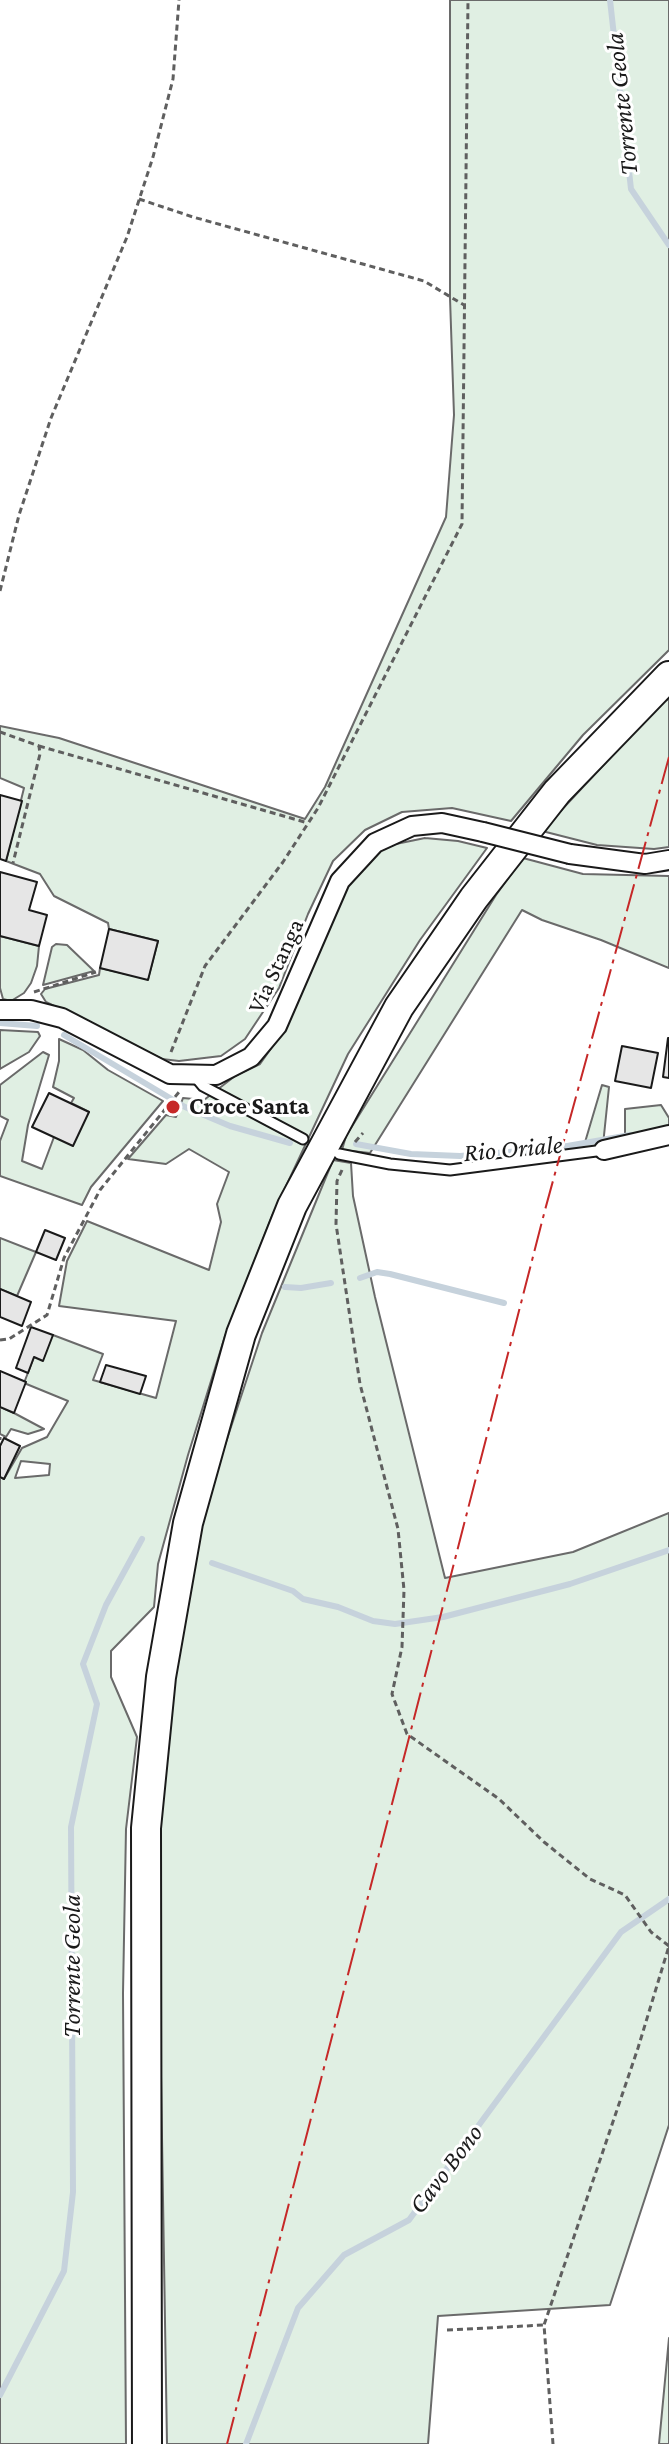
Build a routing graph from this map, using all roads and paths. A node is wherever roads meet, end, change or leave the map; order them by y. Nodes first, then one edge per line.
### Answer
1 (179, 0) edge
2 (468, 0) edge
3 (139, 199) junction
4 (464, 305) junction
5 (0, 591) edge
6 (669, 676) edge
7 (0, 732) edge
8 (39, 746) junction
9 (309, 823) junction
10 (669, 860) edge
11 (13, 863) dead end
12 (96, 972) dead end
13 (31, 994) dead end
14 (0, 1010) edge
15 (164, 1071) junction
16 (193, 1074) junction
17 (177, 1107) dead end
18 (669, 1135) edge
19 (303, 1139) dead end
20 (604, 1150) joint
21 (344, 1155) joint
22 (0, 1340) edge
23 (669, 1946) edge
24 (544, 2325) junction
25 (447, 2330) dead end
26 (147, 2444) edge
27 (553, 2444) edge

1 - 3 path
2 - 4 path
3 - 4 path
3 - 5 path
4 - 9 path
6 - 26 highway
7 - 8 path
8 - 9 path
8 - 11 path
9 - 15 path
10 - 16 street, Via Stanga, bridge
12 - 13 path
14 - 15 street, Via Stanga
15 - 16 street, Via Stanga
16 - 19 lane
17 - 22 path
18 - 20 street
20 - 21 lane
21 - 23 path
23 - 24 path
24 - 25 path
24 - 27 path

